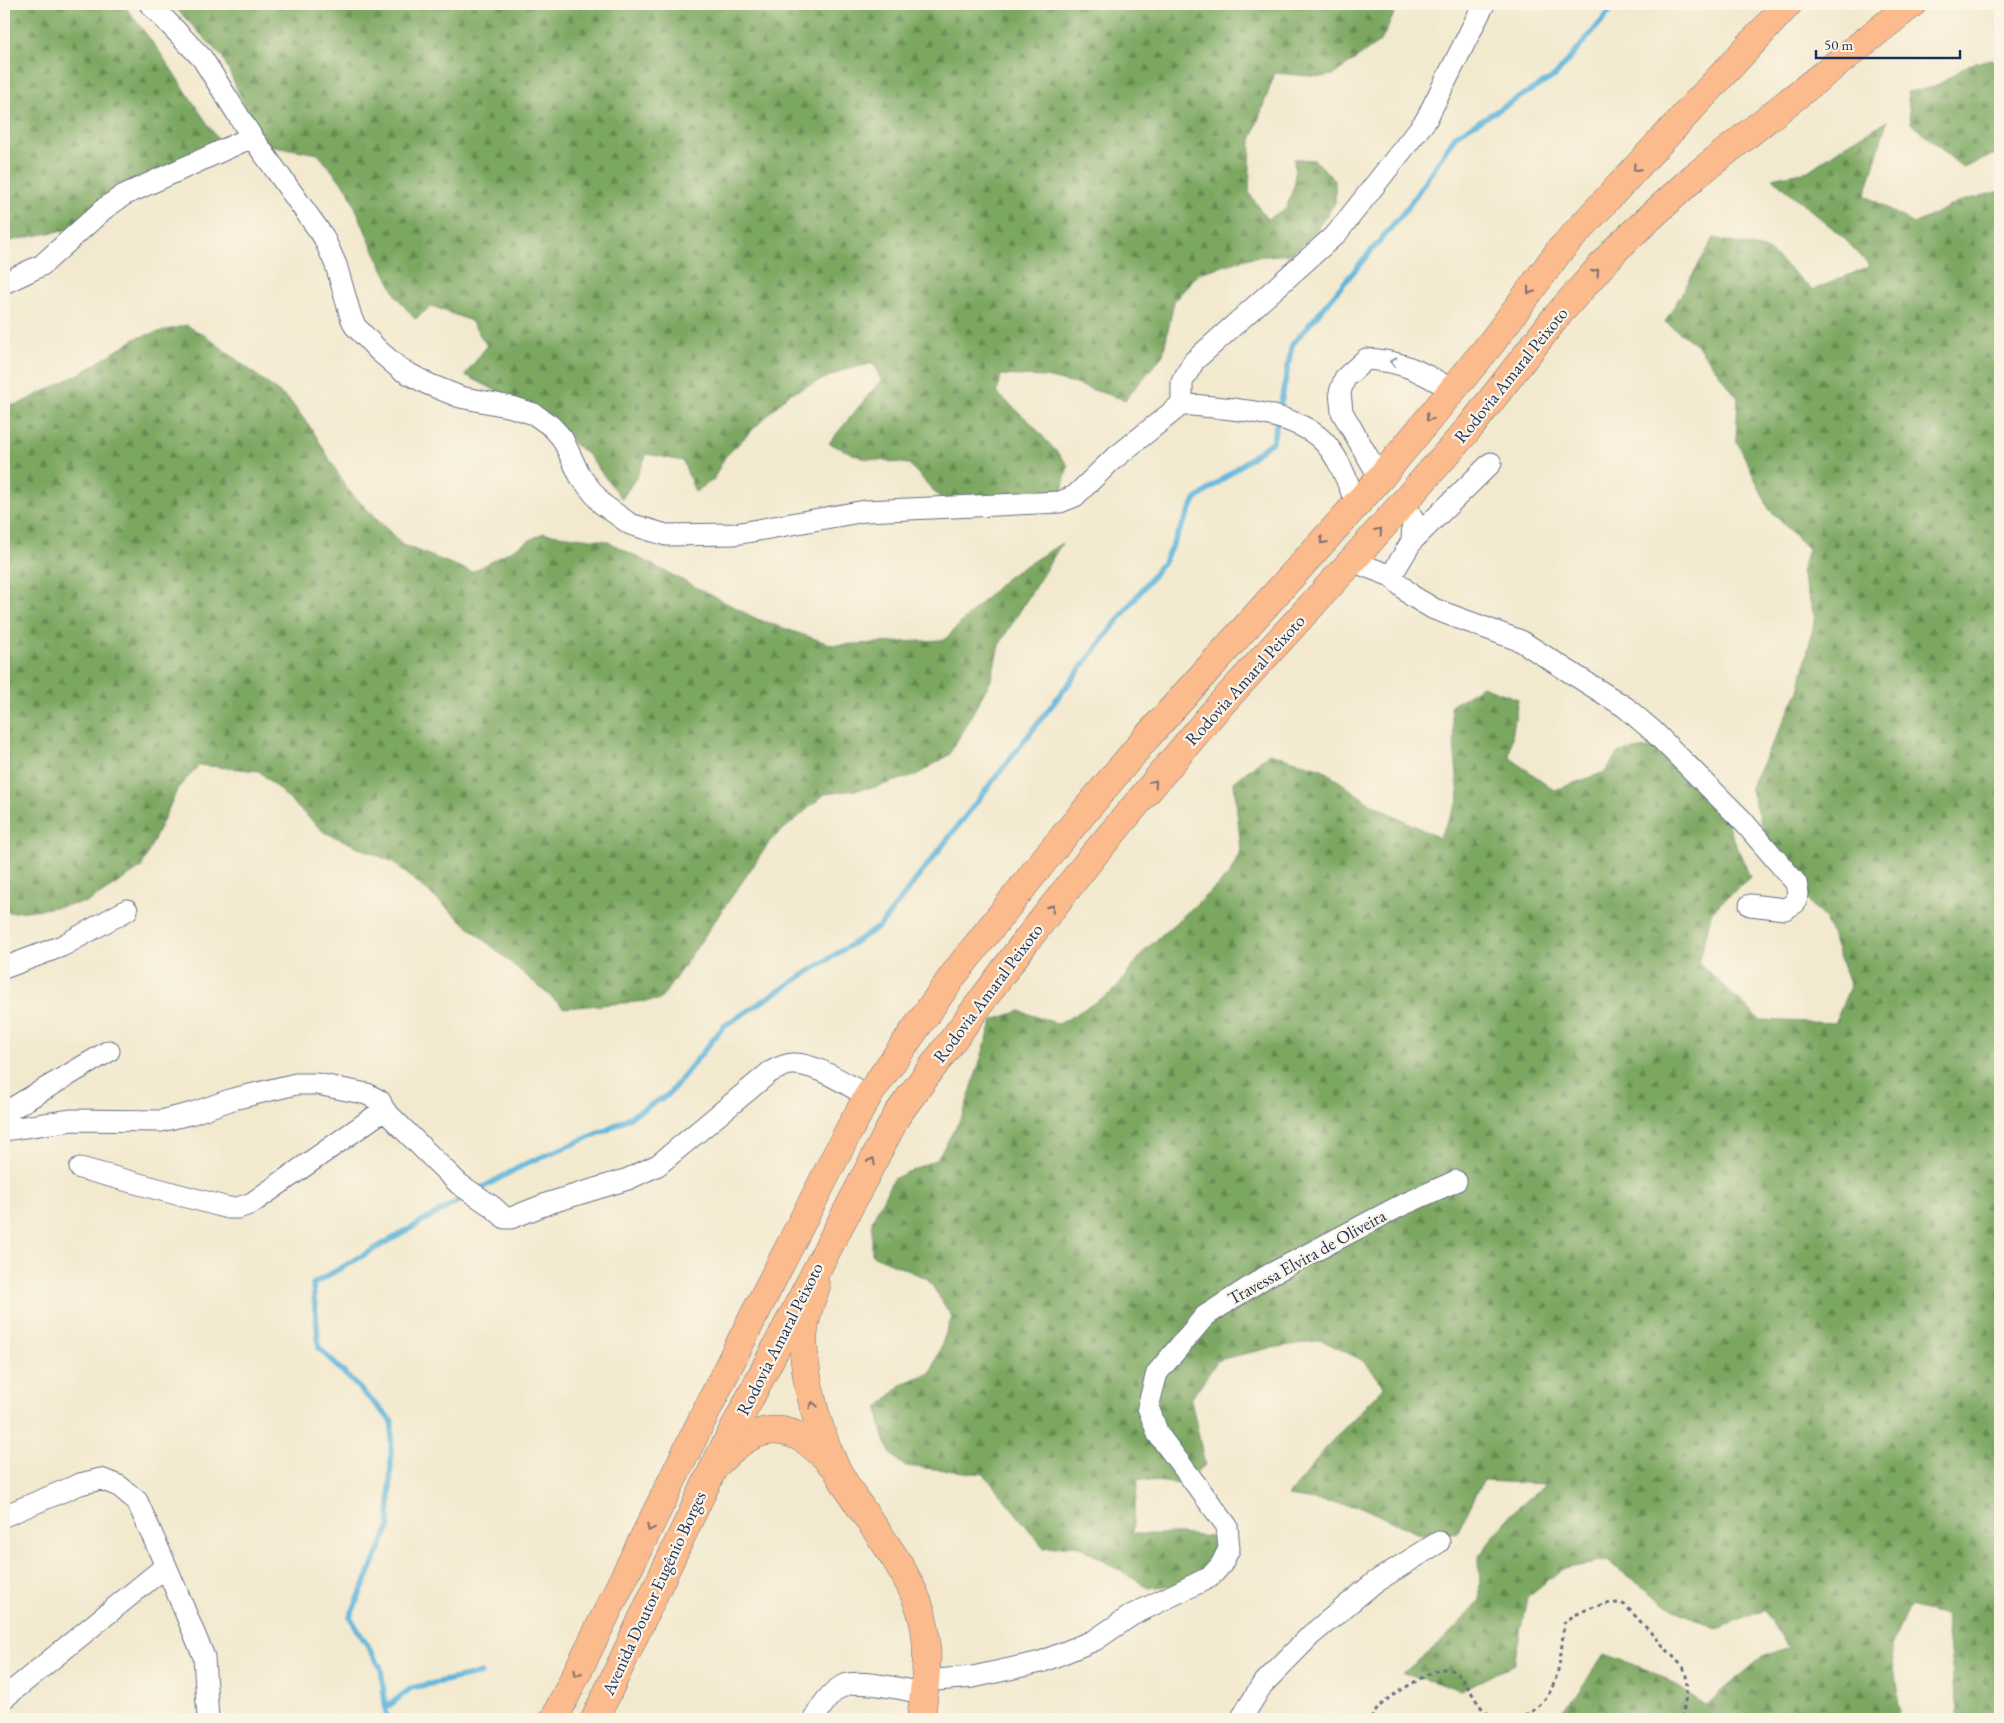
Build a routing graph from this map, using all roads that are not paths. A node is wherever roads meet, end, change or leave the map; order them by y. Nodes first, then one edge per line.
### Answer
1 (150, 4) edge
2 (1484, 4) edge
3 (1788, 4) edge
4 (1809, 4) edge
5 (1885, 4) edge
6 (1912, 4) edge
7 (252, 137) junction
8 (1661, 140) junction
9 (1694, 177) junction
10 (4, 283) edge
11 (1452, 390) junction
12 (1182, 404) junction
13 (1491, 463) dead end
14 (1380, 478) junction
15 (1405, 501) junction
16 (1357, 505) junction
17 (1412, 541) junction
18 (1352, 561) junction
19 (1391, 576) junction
20 (1750, 905) dead end
21 (127, 910) dead end
22 (4, 968) edge
23 (109, 1051) dead end
24 (868, 1096) junction
25 (384, 1110) junction
26 (4, 1113) edge
27 (4, 1130) edge
28 (80, 1168) dead end
29 (1456, 1181) dead end
30 (849, 1204) junction
31 (714, 1467) junction
32 (836, 1467) junction
33 (671, 1484) joint
34 (4, 1516) edge
35 (1439, 1542) dead end
36 (166, 1566) junction
37 (4, 1698) edge
38 (923, 1698) edge
39 (208, 1719) edge
40 (554, 1719) edge
41 (595, 1719) edge
42 (814, 1719) edge
43 (1241, 1719) edge

1 - 7 street
2 - 12 street
3 - 8 main road, Rodovia Amaral Peixoto
4 - 8 main road
5 - 9 main road
6 - 9 main road, Rodovia Amaral Peixoto
7 - 10 street
7 - 12 street
8 -> 11 main road, Rodovia Amaral Peixoto
15 -> 9 main road, Rodovia Amaral Peixoto
11 -> 14 main road, Rodovia Amaral Peixoto
11 -> 14 street
12 - 16 street
13 - 17 street
14 - 16 main road, Rodovia Amaral Peixoto
15 - 17 street
18 -> 15 main road, Rodovia Amaral Peixoto
16 -> 24 main road, Rodovia Amaral Peixoto
17 - 19 street
18 - 19 street
30 -> 18 main road, Rodovia Amaral Peixoto
19 - 20 street
21 - 22 street
23 - 26 street
24 - 25 street
24 - 33 main road, Rodovia Amaral Peixoto
25 - 27 street
25 - 28 street
29 - 38 street, Travessa Elvira de Oliveira
30 - 31 main road, Rodovia Amaral Peixoto
32 -> 30 main road
31 - 32 main road
31 - 41 main road, Avenida Doutor Eugênio Borges
32 - 38 main road
33 -> 40 main road, Avenida Doutor Eugênio Borges
34 - 36 street
35 - 43 street
36 - 37 street
36 - 39 street
38 - 42 street, Travessa Elvira de Oliveira

